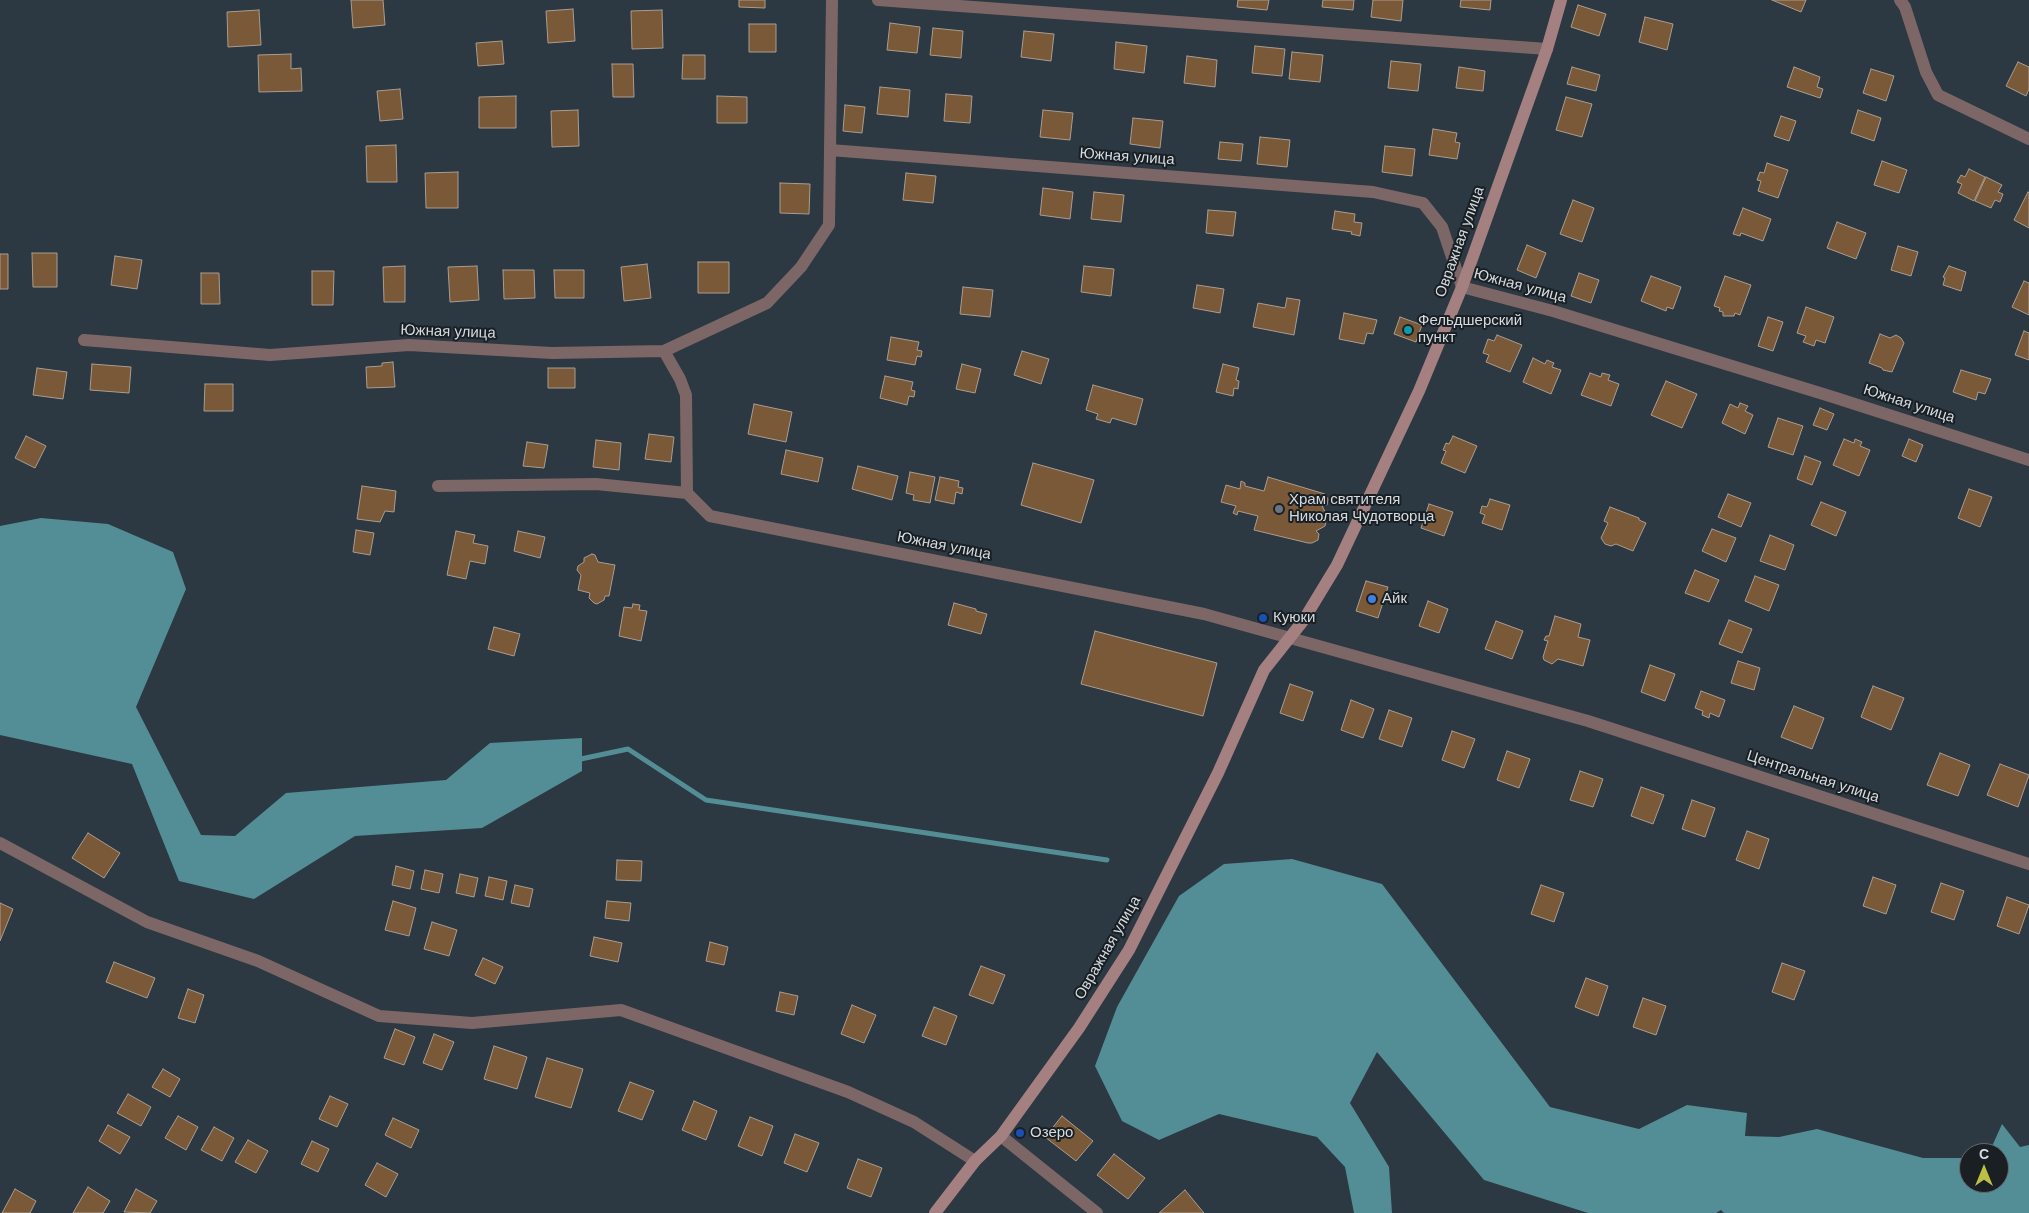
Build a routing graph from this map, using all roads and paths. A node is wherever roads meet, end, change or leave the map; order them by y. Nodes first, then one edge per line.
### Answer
1 (832, 0) edge
2 (878, 0) edge
3 (1561, 0) edge
4 (1900, 0) edge
5 (1547, 49) junction
6 (2029, 139) edge
7 (830, 150) junction
8 (1462, 287) junction
9 (84, 340) dead end
10 (664, 351) junction
11 (2029, 460) edge
12 (438, 486) dead end
13 (687, 493) junction
14 (1289, 638) junction
15 (0, 843) edge
16 (2029, 864) edge
17 (1001, 1136) junction
18 (975, 1161) junction
19 (935, 1213) edge
20 (1097, 1213) edge

1 - 7 street
2 - 5 street
3 - 5 street, Овражная улица
4 - 6 street
5 - 8 street, Овражная улица
7 - 8 street, Южная улица
7 - 10 street
8 - 11 street, Южная улица
8 - 14 street, Овражная улица
9 - 10 street, Южная улица
10 - 13 street
12 - 13 street
13 - 14 street, Южная улица
14 - 16 street, Центральная улица
14 - 17 street, Овражная улица
15 - 18 street
17 - 18 street, Овражная улица
17 - 20 street
18 - 19 street, Овражная улица

